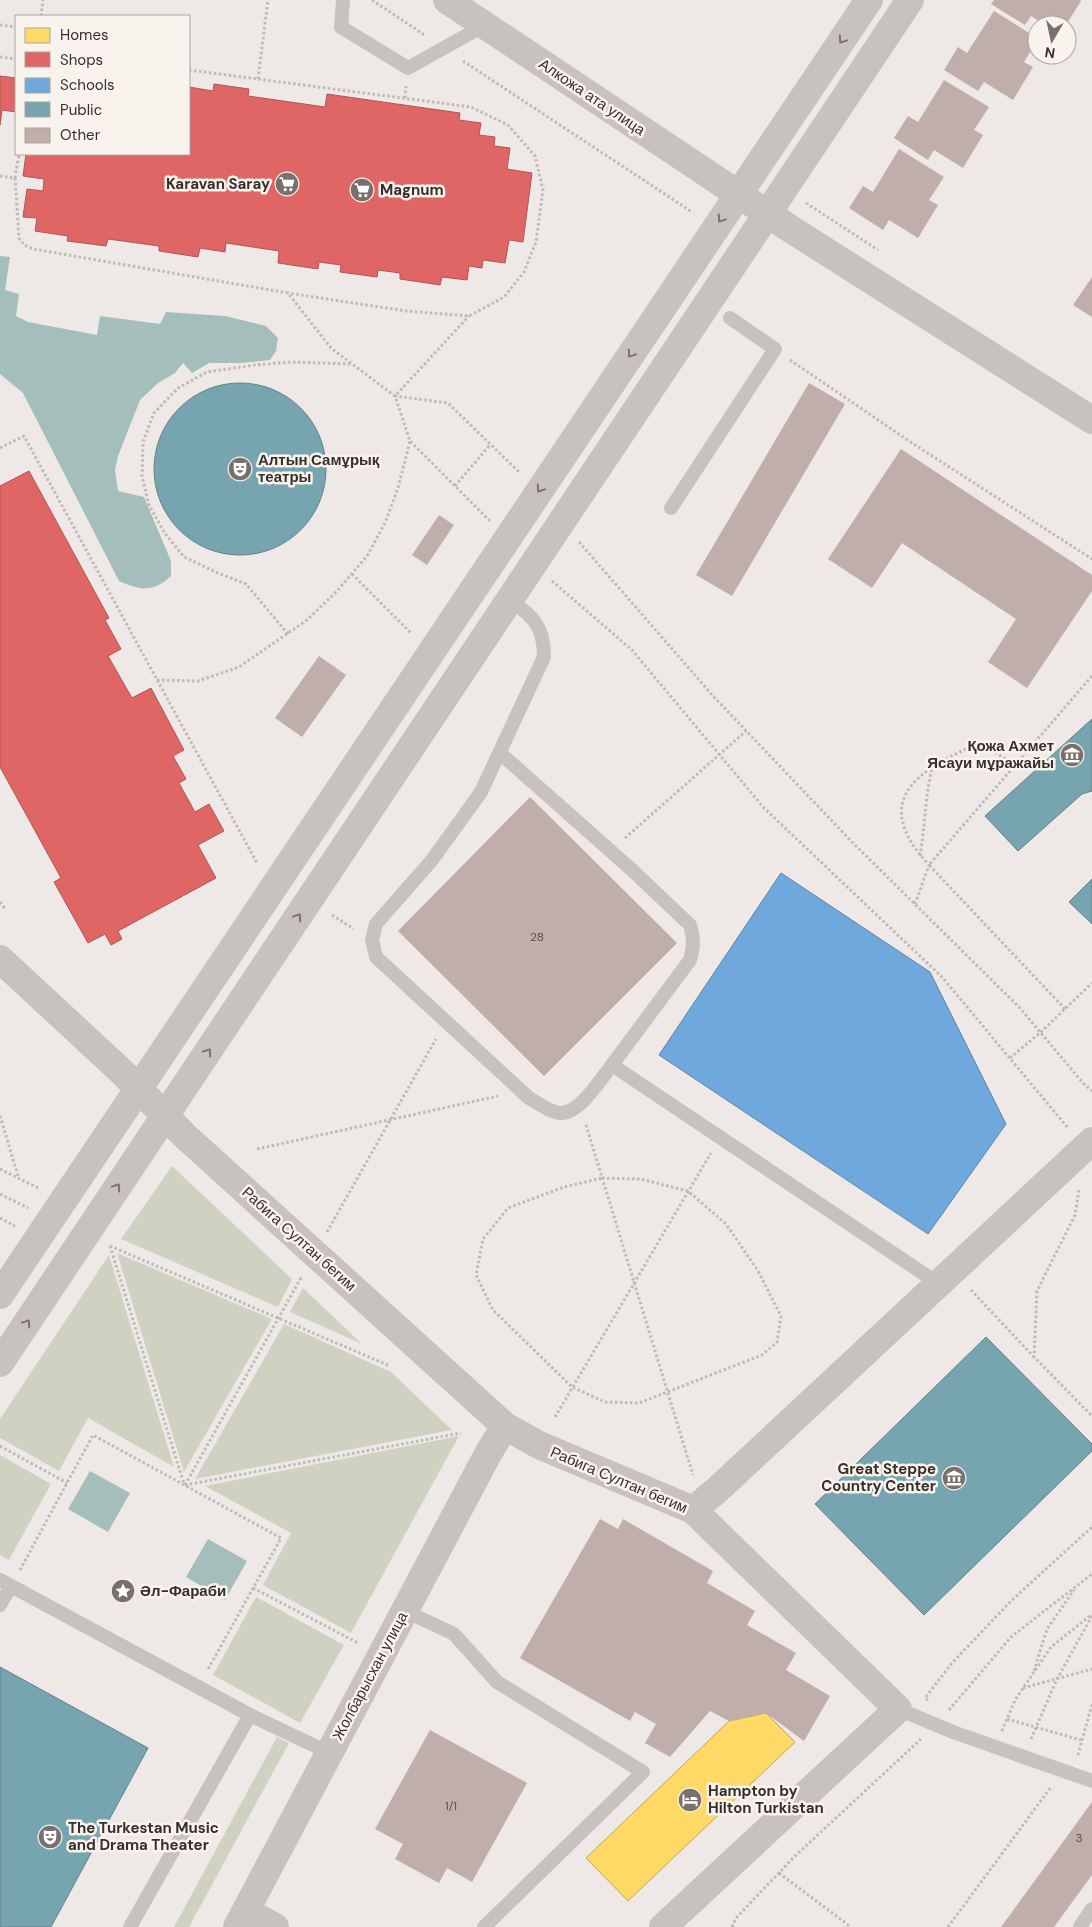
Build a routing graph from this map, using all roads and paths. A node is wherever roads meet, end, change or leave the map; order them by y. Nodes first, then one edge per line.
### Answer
1 (43, 0) edge
2 (268, 0) edge
3 (343, 0) edge
4 (372, 0) edge
5 (447, 0) edge
6 (869, 0) edge
7 (910, 0) edge
8 (41, 15) edge
9 (0, 25) edge
10 (485, 25) junction
11 (15, 27) edge
12 (444, 48) junction
13 (0, 57) edge
14 (15, 59) edge
15 (190, 70) edge
16 (258, 79) junction
17 (19, 155) edge
18 (0, 176) edge
19 (15, 178) junction
20 (738, 194) junction
21 (692, 212) dead end
22 (767, 214) junction
23 (288, 293) junction
24 (469, 316) junction
25 (730, 318) dead end
26 (775, 349) junction
27 (352, 364) junction
28 (395, 396) junction
29 (1092, 420) edge
30 (410, 441) junction
31 (490, 445) junction
32 (0, 448) edge
33 (455, 486) junction
34 (537, 493) junction
35 (671, 508) dead end
36 (562, 522) junction
37 (507, 539) junction
38 (1092, 559) edge
39 (534, 564) junction
40 (351, 574) junction
41 (510, 600) junction
42 (288, 634) junction
43 (412, 634) dead end
44 (1092, 676) edge
45 (156, 680) junction
46 (746, 731) junction
47 (500, 753) junction
48 (720, 756) junction
49 (1016, 764) junction
50 (932, 768) junction
51 (610, 851) junction
52 (920, 856) junction
53 (928, 865) junction
54 (259, 866) dead end
55 (0, 902) edge
56 (915, 904) junction
57 (6, 910) dead end
58 (332, 915) dead end
59 (372, 940) junction
60 (0, 959) edge
61 (1092, 983) edge
62 (1065, 1009) junction
63 (1041, 1032) junction
64 (1010, 1058) junction
65 (612, 1066) junction
66 (138, 1088) junction
67 (521, 1091) junction
68 (1092, 1091) edge
69 (580, 1105) junction
70 (0, 1116) edge
71 (165, 1116) junction
72 (720, 1138) junction
73 (1088, 1144) edge
74 (257, 1149) dead end
75 (0, 1169) edge
76 (602, 1178) junction
77 (19, 1179) junction
78 (1081, 1183) dead end
79 (43, 1190) dead end
80 (688, 1191) junction
81 (0, 1194) edge
82 (30, 1209) dead end
83 (0, 1218) edge
84 (18, 1227) dead end
85 (634, 1282) junction
86 (939, 1284) junction
87 (966, 1284) dead end
88 (0, 1295) edge
89 (1034, 1357) junction
90 (0, 1363) edge
91 (390, 1366) dead end
92 (572, 1387) junction
93 (668, 1392) junction
94 (1092, 1416) edge
95 (554, 1417) dead end
96 (505, 1426) junction
97 (461, 1432) dead end
98 (0, 1446) edge
99 (695, 1481) dead end
100 (68, 1482) junction
101 (185, 1485) junction
102 (693, 1510) junction
103 (1092, 1527) edge
104 (1092, 1574) edge
105 (6, 1583) edge
106 (1076, 1587) junction
107 (253, 1588) junction
108 (0, 1605) edge
109 (405, 1611) junction
110 (1092, 1615) edge
111 (358, 1643) dead end
112 (1092, 1669) edge
113 (1033, 1674) junction
114 (1057, 1679) junction
115 (198, 1687) junction
116 (1024, 1688) junction
117 (925, 1698) dead end
118 (1092, 1704) edge
119 (898, 1709) junction
120 (250, 1715) junction
121 (1007, 1719) junction
122 (936, 1725) junction
123 (1036, 1727) junction
124 (1081, 1740) junction
125 (995, 1747) junction
126 (330, 1753) junction
127 (1025, 1758) junction
128 (1068, 1773) junction
129 (1092, 1781) edge
130 (779, 1873) junction
131 (1092, 1909) edge
132 (241, 1919) edge
133 (130, 1927) edge
134 (275, 1927) edge
135 (484, 1927) edge
136 (663, 1927) edge
137 (732, 1927) edge
138 (851, 1927) edge
139 (948, 1927) edge
140 (1080, 1927) edge

1 - 8 path
2 - 16 path
3 - 12 lane
4 - 12 path
5 - 10 street, Алкожа ата улица
6 -> 20 street
7 - 22 street
9 - 11 path
10 - 12 lane
10 - 20 street, Алкожа ата улица
12 - 21 path
13 - 14 path
15 - 16 path
16 - 24 path
17 - 19 path
18 - 19 path
19 - 23 path
20 - 22 street, Алкожа ата улица
20 -> 34 street
22 - 29 street, Алкожа ата улица
22 - 36 street
23 - 24 path
23 - 27 path
24 - 28 path
25 - 26 lane
26 - 35 lane
26 - 38 path
27 - 28 path
27 - 42 path
28 - 30 path
28 - 31 path
30 - 33 path
30 - 40 path
31 - 33 path
31 - 34 path
32 - 45 path
33 - 37 path
34 - 37 street
36 - 39 street
36 - 46 path
37 - 66 street
39 - 41 street
39 - 48 path
40 - 42 path
40 - 43 path
41 - 47 lane
71 -> 41 street
42 - 45 path
44 - 49 path
45 - 54 path
46 - 48 path
46 - 56 path
47 - 51 lane
47 - 59 lane
48 - 51 path
48 - 64 path
49 - 50 path
49 - 53 path
50 - 52 path
50 - 52 path
51 - 65 lane
52 - 53 path
53 - 56 path
53 - 62 path
55 - 57 path
56 - 63 path
58 - 59 path
59 - 67 lane
60 - 66 street, Рабига Султан бегим
61 - 62 path
62 - 63 path
63 - 64 path
63 - 68 path
64 - 73 path
65 - 69 lane
65 - 72 lane
66 - 71 street, Рабига Султан бегим
66 - 88 street
67 - 69 lane
67 - 74 path
69 - 76 path
70 - 77 path
90 -> 71 street
71 - 96 street, Рабига Султан бегим
72 - 80 path
72 - 86 lane
73 - 86 street
75 - 77 path
76 - 80 path
76 - 85 path
76 - 92 path
77 - 79 path
78 - 89 path
80 - 85 path
80 - 93 path
81 - 82 path
83 - 84 path
85 - 92 path
85 - 93 path
86 - 102 street
87 - 89 path
89 - 94 path
91 - 101 path
92 - 93 path
92 - 95 path
93 - 99 path
96 - 102 street, Рабига Султан бегим
96 - 109 street, Жолбарысхан улица
97 - 101 path
98 - 100 path
100 - 101 path
100 - 105 path
101 - 107 path
102 - 119 street, Рабига Султан бегим
103 - 117 path
104 - 106 path
105 - 108 lane
105 - 115 lane
106 - 113 path
106 - 122 path
107 - 111 path
107 - 115 path
109 - 126 street, Жолбарысхан улица
109 - 135 lane
110 - 113 path
110 - 114 path
112 - 114 path
113 - 116 path
114 - 116 path
114 - 123 path
115 - 120 lane
116 - 121 path
118 - 124 path
119 - 122 lane
119 - 136 street
120 - 126 lane
120 - 133 lane
121 - 123 path
121 - 125 path
122 - 125 lane
122 - 130 path
123 - 124 path
123 - 127 path
124 - 128 path
125 - 127 lane
126 - 132 street, Жолбарысхан улица
127 - 128 lane
128 - 129 lane
128 - 139 path
130 - 137 path
130 - 138 path
131 - 140 lane
132 - 134 street

